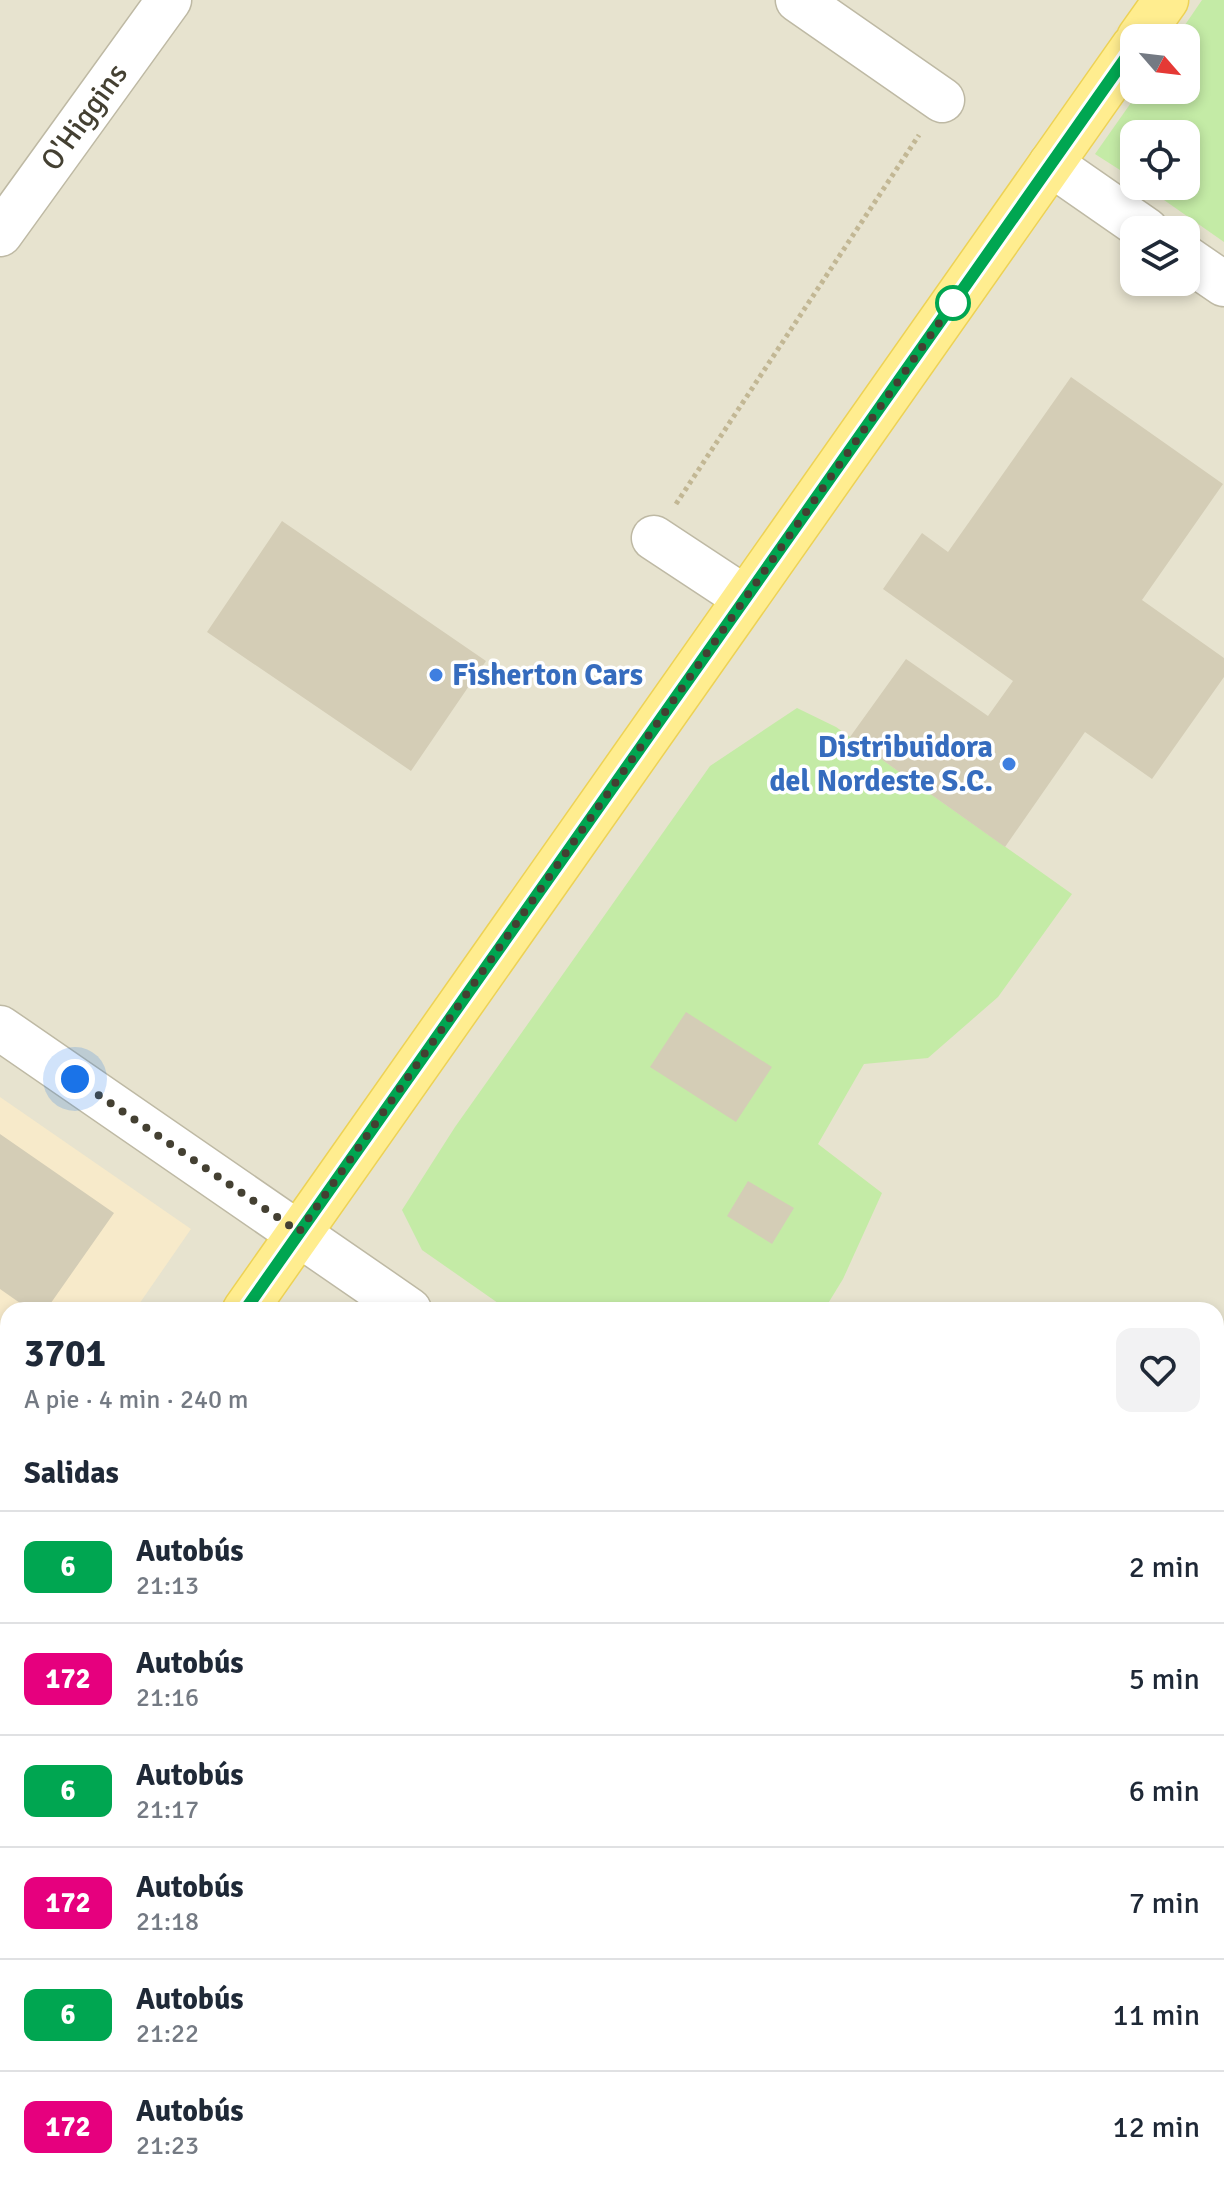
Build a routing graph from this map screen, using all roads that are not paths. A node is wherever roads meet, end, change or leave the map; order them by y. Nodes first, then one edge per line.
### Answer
1 (169, 0) edge
2 (798, 0) edge
3 (1166, 0) edge
4 (1149, 24) edge
5 (1120, 66) edge
6 (942, 100) road end
7 (1051, 164) junction
8 (1126, 216) edge
9 (0, 234) edge
10 (1200, 268) edge
11 (1224, 284) edge
12 (654, 538) road end
13 (745, 598) junction
14 (0, 1028) edge
15 (299, 1232) junction
16 (251, 1302) edge
17 (398, 1302) edge

1 - 9 street, O'Higgins
2 - 6 street
3 - 4 main road
5 - 7 main road
7 - 8 street
7 - 13 main road
10 - 11 street
12 - 13 street
13 - 15 main road
14 - 15 street
15 - 16 main road
15 - 17 street

